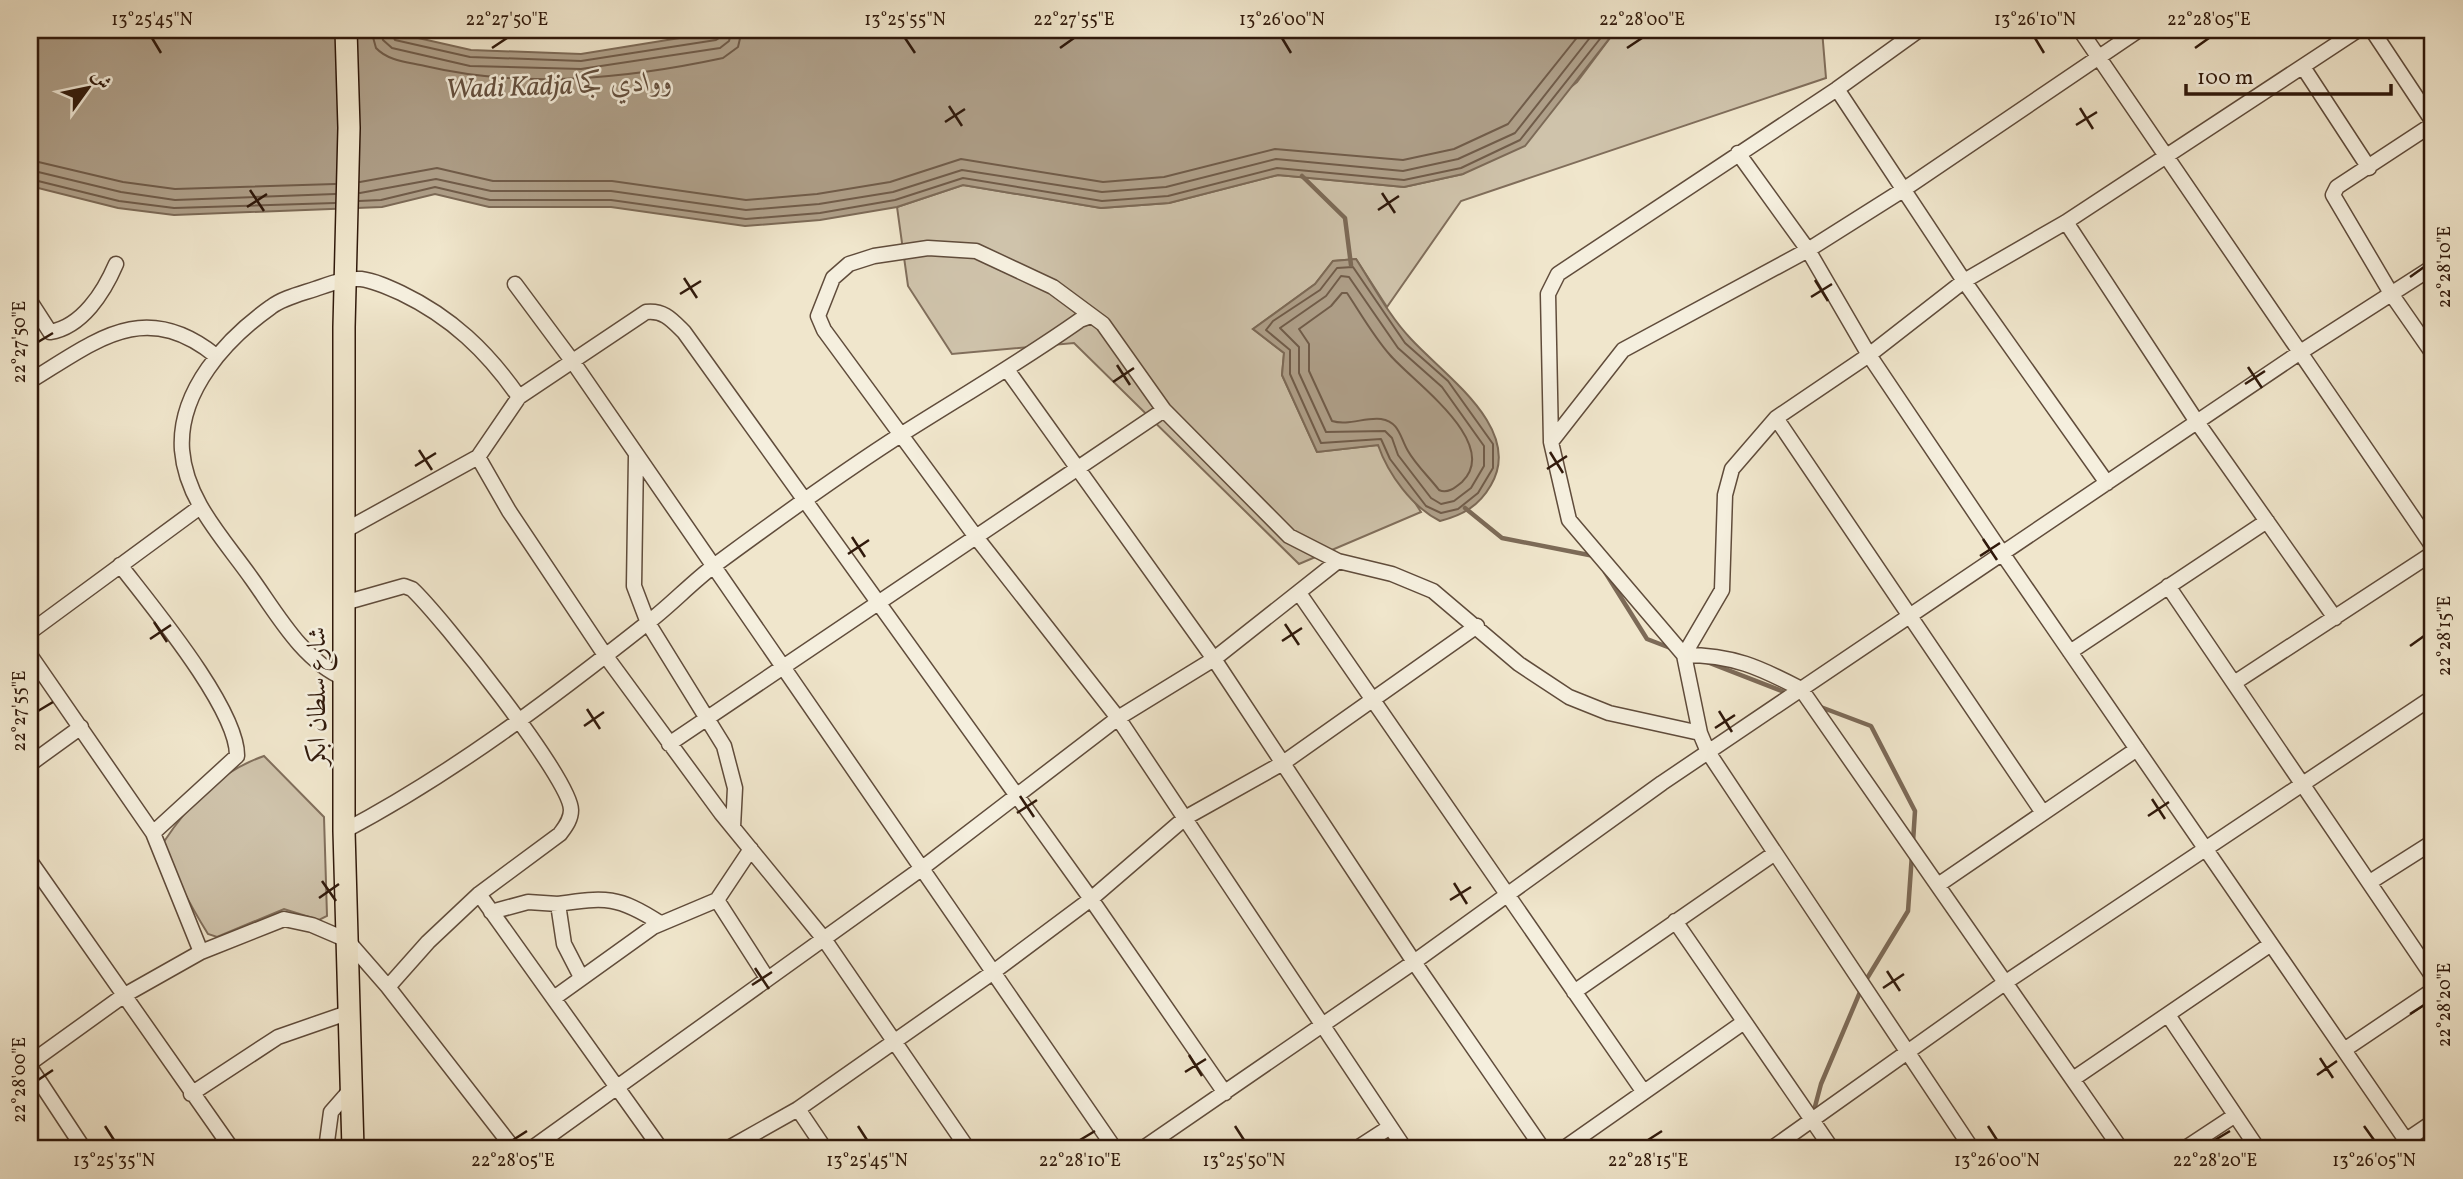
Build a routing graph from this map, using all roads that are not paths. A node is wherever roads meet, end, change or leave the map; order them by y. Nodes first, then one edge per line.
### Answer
1 (346, 30) edge
2 (1919, 30) edge
3 (2080, 30) edge
4 (2139, 30) edge
5 (2358, 30) edge
6 (2372, 30) edge
7 (2099, 57) junction
8 (2303, 67) junction
9 (1837, 89) junction
10 (2433, 123) edge
11 (1738, 153) junction
12 (2166, 156) junction
13 (2369, 168) junction
14 (1903, 190) junction
15 (2066, 222) junction
16 (1808, 250) junction
17 (116, 264) dead end
18 (2433, 267) edge
19 (345, 279) junction
20 (1964, 281) junction
21 (515, 284) dead end
22 (2392, 295) junction
23 (30, 301) edge
24 (1091, 316) junction
25 (2299, 353) junction
26 (2433, 354) edge
27 (1869, 355) junction
28 (216, 356) junction
29 (573, 362) junction
30 (1008, 371) junction
31 (30, 381) edge
32 (519, 397) junction
33 (1164, 410) junction
34 (1776, 418) junction
35 (2197, 422) junction
36 (902, 435) junction
37 (1551, 442) junction
38 (636, 456) junction
39 (478, 457) junction
40 (1077, 467) junction
41 (2107, 483) junction
42 (803, 502) junction
43 (200, 507) junction
44 (2267, 521) junction
45 (344, 531) junction
46 (976, 537) junction
47 (2433, 547) edge
48 (2433, 553) edge
49 (2002, 554) junction
50 (1338, 561) junction
51 (120, 565) junction
52 (712, 568) junction
53 (2168, 586) junction
54 (1299, 593) junction
55 (344, 603) junction
56 (877, 604) junction
57 (1909, 617) junction
58 (2335, 618) junction
59 (648, 623) junction
60 (1477, 626) junction
61 (30, 632) edge
62 (2070, 652) junction
63 (30, 654) edge
64 (605, 655) junction
65 (1684, 655) junction
66 (1214, 659) junction
67 (785, 667) junction
68 (344, 678) junction
69 (2234, 683) junction
70 (1801, 689) junction
71 (2433, 697) edge
72 (1373, 699) junction
73 (709, 718) junction
74 (1118, 718) junction
75 (518, 719) junction
76 (80, 727) junction
77 (1700, 733) junction
78 (669, 744) junction
79 (2137, 749) junction
80 (1708, 752) junction
81 (1283, 763) junction
82 (30, 764) edge
83 (2303, 785) junction
84 (1015, 796) junction
85 (2043, 813) junction
86 (1185, 818) junction
87 (733, 827) junction
88 (344, 831) junction
89 (153, 833) junction
90 (2433, 842) edge
91 (751, 849) junction
92 (2206, 849) junction
93 (1775, 853) junction
94 (30, 861) edge
95 (921, 869) junction
96 (2370, 882) junction
97 (1938, 885) junction
98 (479, 894) junction
99 (1506, 896) junction
100 (1091, 898) junction
101 (718, 900) junction
102 (558, 904) junction
103 (491, 912) junction
104 (1675, 921) junction
105 (660, 923) junction
106 (824, 939) junction
107 (347, 940) junction
108 (2271, 944) junction
109 (201, 952) junction
110 (1414, 962) junction
111 (992, 973) junction
112 (581, 977) junction
113 (2433, 977) edge
114 (767, 978) junction
115 (2006, 982) junction
116 (388, 986) junction
117 (2433, 990) edge
118 (1574, 992) junction
119 (123, 996) junction
120 (554, 998) junction
121 (350, 1012) junction
122 (2168, 1015) junction
123 (1744, 1022) junction
124 (1322, 1024) junction
125 (896, 1041) junction
126 (2344, 1050) junction
127 (1906, 1051) junction
128 (30, 1065) edge
129 (2073, 1079) junction
130 (617, 1085) junction
131 (352, 1088) junction
132 (1643, 1091) junction
133 (1225, 1093) junction
134 (191, 1094) junction
135 (797, 1110) junction
136 (2234, 1116) junction
137 (1811, 1121) junction
138 (2433, 1122) edge
139 (1390, 1127) junction
140 (2409, 1145) edge
141 (84, 1149) edge
142 (232, 1149) edge
143 (326, 1149) edge
144 (353, 1149) edge
145 (514, 1149) edge
146 (531, 1149) edge
147 (661, 1149) edge
148 (727, 1149) edge
149 (825, 1149) edge
150 (968, 1149) edge
151 (1115, 1149) edge
152 (1142, 1149) edge
153 (1356, 1149) edge
154 (1405, 1149) edge
155 (1543, 1149) edge
156 (1563, 1149) edge
157 (1771, 1149) edge
158 (1832, 1149) edge
159 (1972, 1149) edge
160 (2121, 1149) edge
161 (2184, 1149) edge
162 (2258, 1149) edge
163 (2393, 1149) edge

1 - 19 highway, شارع سلطان ابكر
2 - 9 street
3 - 7 street
4 - 7 street
5 - 8 street
6 - 10 street
7 - 12 street
7 - 14 street
8 - 12 street
8 - 13 street
9 - 11 street
9 - 14 street
10 - 13 street
11 - 16 street
11 - 37 street
12 - 15 street
12 - 25 street
13 - 22 street
14 - 16 street
14 - 20 street
15 - 20 street
15 - 35 street
16 - 27 street
16 - 37 street
17 - 23 street
18 - 22 street
19 - 28 street
19 - 32 street
19 - 45 highway, شارع سلطان ابكر
20 - 27 street
20 - 41 street
21 - 29 street
22 - 25 street
22 - 26 street
24 - 30 street
24 - 33 street
24 - 36 street
25 - 35 street
25 - 47 street
27 - 34 street
27 - 49 street
28 - 31 street
28 - 43 street
29 - 32 street
29 - 38 street
29 - 42 street
30 - 36 street
30 - 40 street
32 - 39 street
33 - 40 street
33 - 50 street
34 - 57 street
34 - 65 street
35 - 41 street
35 - 44 street
36 - 42 street
36 - 46 street
37 - 65 street
38 - 52 street
38 - 59 street
39 - 45 street
39 - 64 street
40 - 46 street
40 - 66 street
41 - 49 street
42 - 52 street
42 - 56 street
43 - 51 street
43 - 68 street
44 - 53 street
44 - 58 street
45 - 55 highway, شارع سلطان ابكر
46 - 56 street
46 - 74 street
48 - 58 street
49 - 57 street
49 - 62 street
50 - 54 street
50 - 60 street
51 - 61 street
51 - 89 street
52 - 59 street
52 - 67 street
53 - 62 street
53 - 69 street
54 - 66 street
54 - 72 street
55 - 68 highway, شارع سلطان ابكر
55 - 75 street
56 - 67 street
56 - 84 street
57 - 70 street
57 - 85 street
58 - 69 street
59 - 64 street
59 - 73 street
60 - 72 street
60 - 77 street
62 - 79 street
63 - 76 street
64 - 75 street
64 - 78 street
65 - 70 street
65 - 77 street
66 - 74 street
66 - 81 street
67 - 73 street
67 - 95 street
68 - 88 highway, شارع سلطان ابكر
69 - 83 street
70 - 80 street
70 - 97 street
71 - 83 street
72 - 81 street
72 - 99 street
73 - 78 street
73 - 87 street
74 - 84 street
74 - 86 street
75 - 88 street
75 - 98 street
76 - 82 street
76 - 89 street
77 - 80 street
78 - 87 street
79 - 85 street
79 - 92 street
80 - 93 street
80 - 99 street
81 - 86 street
81 - 110 street
83 - 92 street
83 - 96 street
84 - 95 street
84 - 100 street
85 - 97 street
86 - 100 street
86 - 124 street
87 - 91 street
88 - 107 highway, شارع سلطان ابكر
89 - 109 street
90 - 96 street
91 - 101 street
91 - 106 street
92 - 108 street
92 - 115 street
93 - 104 street
93 - 127 street
94 - 119 street
95 - 106 street
95 - 111 street
96 - 113 street
97 - 115 street
98 - 103 street
98 - 116 street
99 - 110 street
99 - 118 street
100 - 111 street
100 - 133 street
101 - 105 street
101 - 114 street
102 - 103 street
102 - 105 street
102 - 112 street
103 - 120 street
104 - 118 street
104 - 123 street
105 - 112 street
106 - 114 street
106 - 125 street
107 - 109 street
107 - 116 street
107 - 121 highway, شارع سلطان ابكر
108 - 122 street
108 - 126 street
109 - 119 street
110 - 124 street
110 - 155 street
111 - 125 street
111 - 151 street
112 - 120 street
114 - 130 street
115 - 127 street
115 - 129 street
116 - 145 street
117 - 126 street
118 - 132 street
119 - 128 street
119 - 134 street
120 - 130 street
121 - 131 highway, شارع سلطان ابكر
121 - 134 street
122 - 129 street
122 - 136 street
123 - 132 street
123 - 137 street
124 - 133 street
124 - 139 street
125 - 135 street
125 - 150 street
126 - 140 street
127 - 137 street
127 - 159 street
128 - 141 street
129 - 160 street
130 - 146 street
130 - 147 street
131 - 143 street
131 - 144 highway, شارع سلطان ابكر
132 - 156 street
133 - 152 street
134 - 142 street
135 - 148 street
135 - 149 street
136 - 161 street
136 - 162 street
137 - 157 street
137 - 158 street
138 - 140 street
139 - 153 street
139 - 154 street
140 - 163 street

